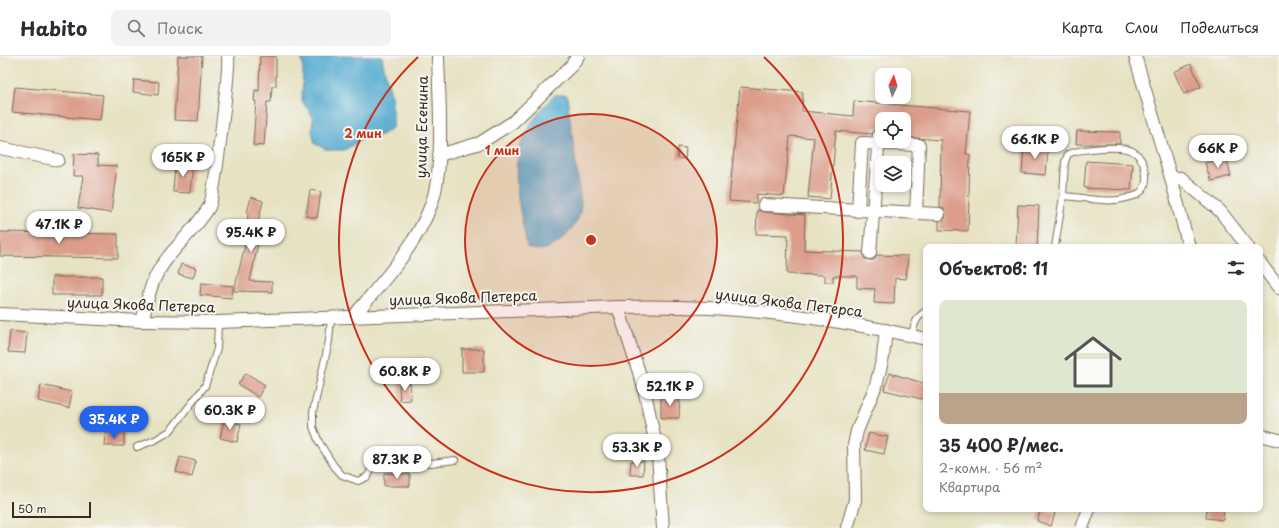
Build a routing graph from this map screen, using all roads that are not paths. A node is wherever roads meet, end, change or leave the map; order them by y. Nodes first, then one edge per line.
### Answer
1 (228, 56) edge
2 (438, 56) edge
3 (578, 56) edge
4 (1135, 56) edge
5 (875, 140) edge
6 (911, 145) edge
7 (0, 148) edge
8 (878, 148) edge
9 (439, 155) junction
10 (58, 160) dead end
11 (1172, 178) junction
12 (1063, 196) junction
13 (764, 205) dead end
14 (858, 211) junction
15 (873, 212) junction
16 (916, 213) junction
17 (940, 214) dead end
18 (1055, 244) edge
19 (1188, 244) edge
20 (1246, 244) edge
21 (870, 253) dead end
22 (1263, 267) edge
23 (1279, 288) edge
24 (618, 306) junction
25 (923, 313) edge
26 (0, 314) edge
27 (353, 317) junction
28 (331, 318) junction
29 (142, 321) junction
30 (218, 322) junction
31 (886, 330) junction
32 (912, 335) junction
33 (923, 338) edge
34 (1263, 436) edge
35 (1279, 440) edge
36 (137, 447) dead end
37 (455, 460) dead end
38 (1088, 512) edge
39 (656, 528) edge
40 (663, 528) edge
41 (847, 528) edge
42 (1082, 528) edge

1 - 29 street
2 - 9 street, улица Есенина
3 - 9 street
4 - 11 street
5 - 14 street
6 - 16 street
7 - 10 street
8 - 15 street
9 - 27 street, улица Есенина
11 - 19 street
11 - 20 street
12 - 12 lane
12 - 18 lane
13 - 14 street
14 - 15 street
15 - 16 street
15 - 21 street
16 - 17 street
22 - 23 street
24 - 27 street, улица Якова Петерса
24 - 31 street, улица Якова Петерса
24 - 40 street
25 - 32 lane
26 - 29 street, улица Якова Петерса
27 - 28 street, улица Якова Петерса
28 - 30 street, улица Якова Петерса
28 - 37 lane
29 - 30 street, улица Якова Петерса
30 - 36 lane
31 - 32 street, улица Якова Петерса
31 - 41 street
32 - 33 street, улица Якова Петерса
34 - 35 street
38 - 42 street
39 - 40 lane

